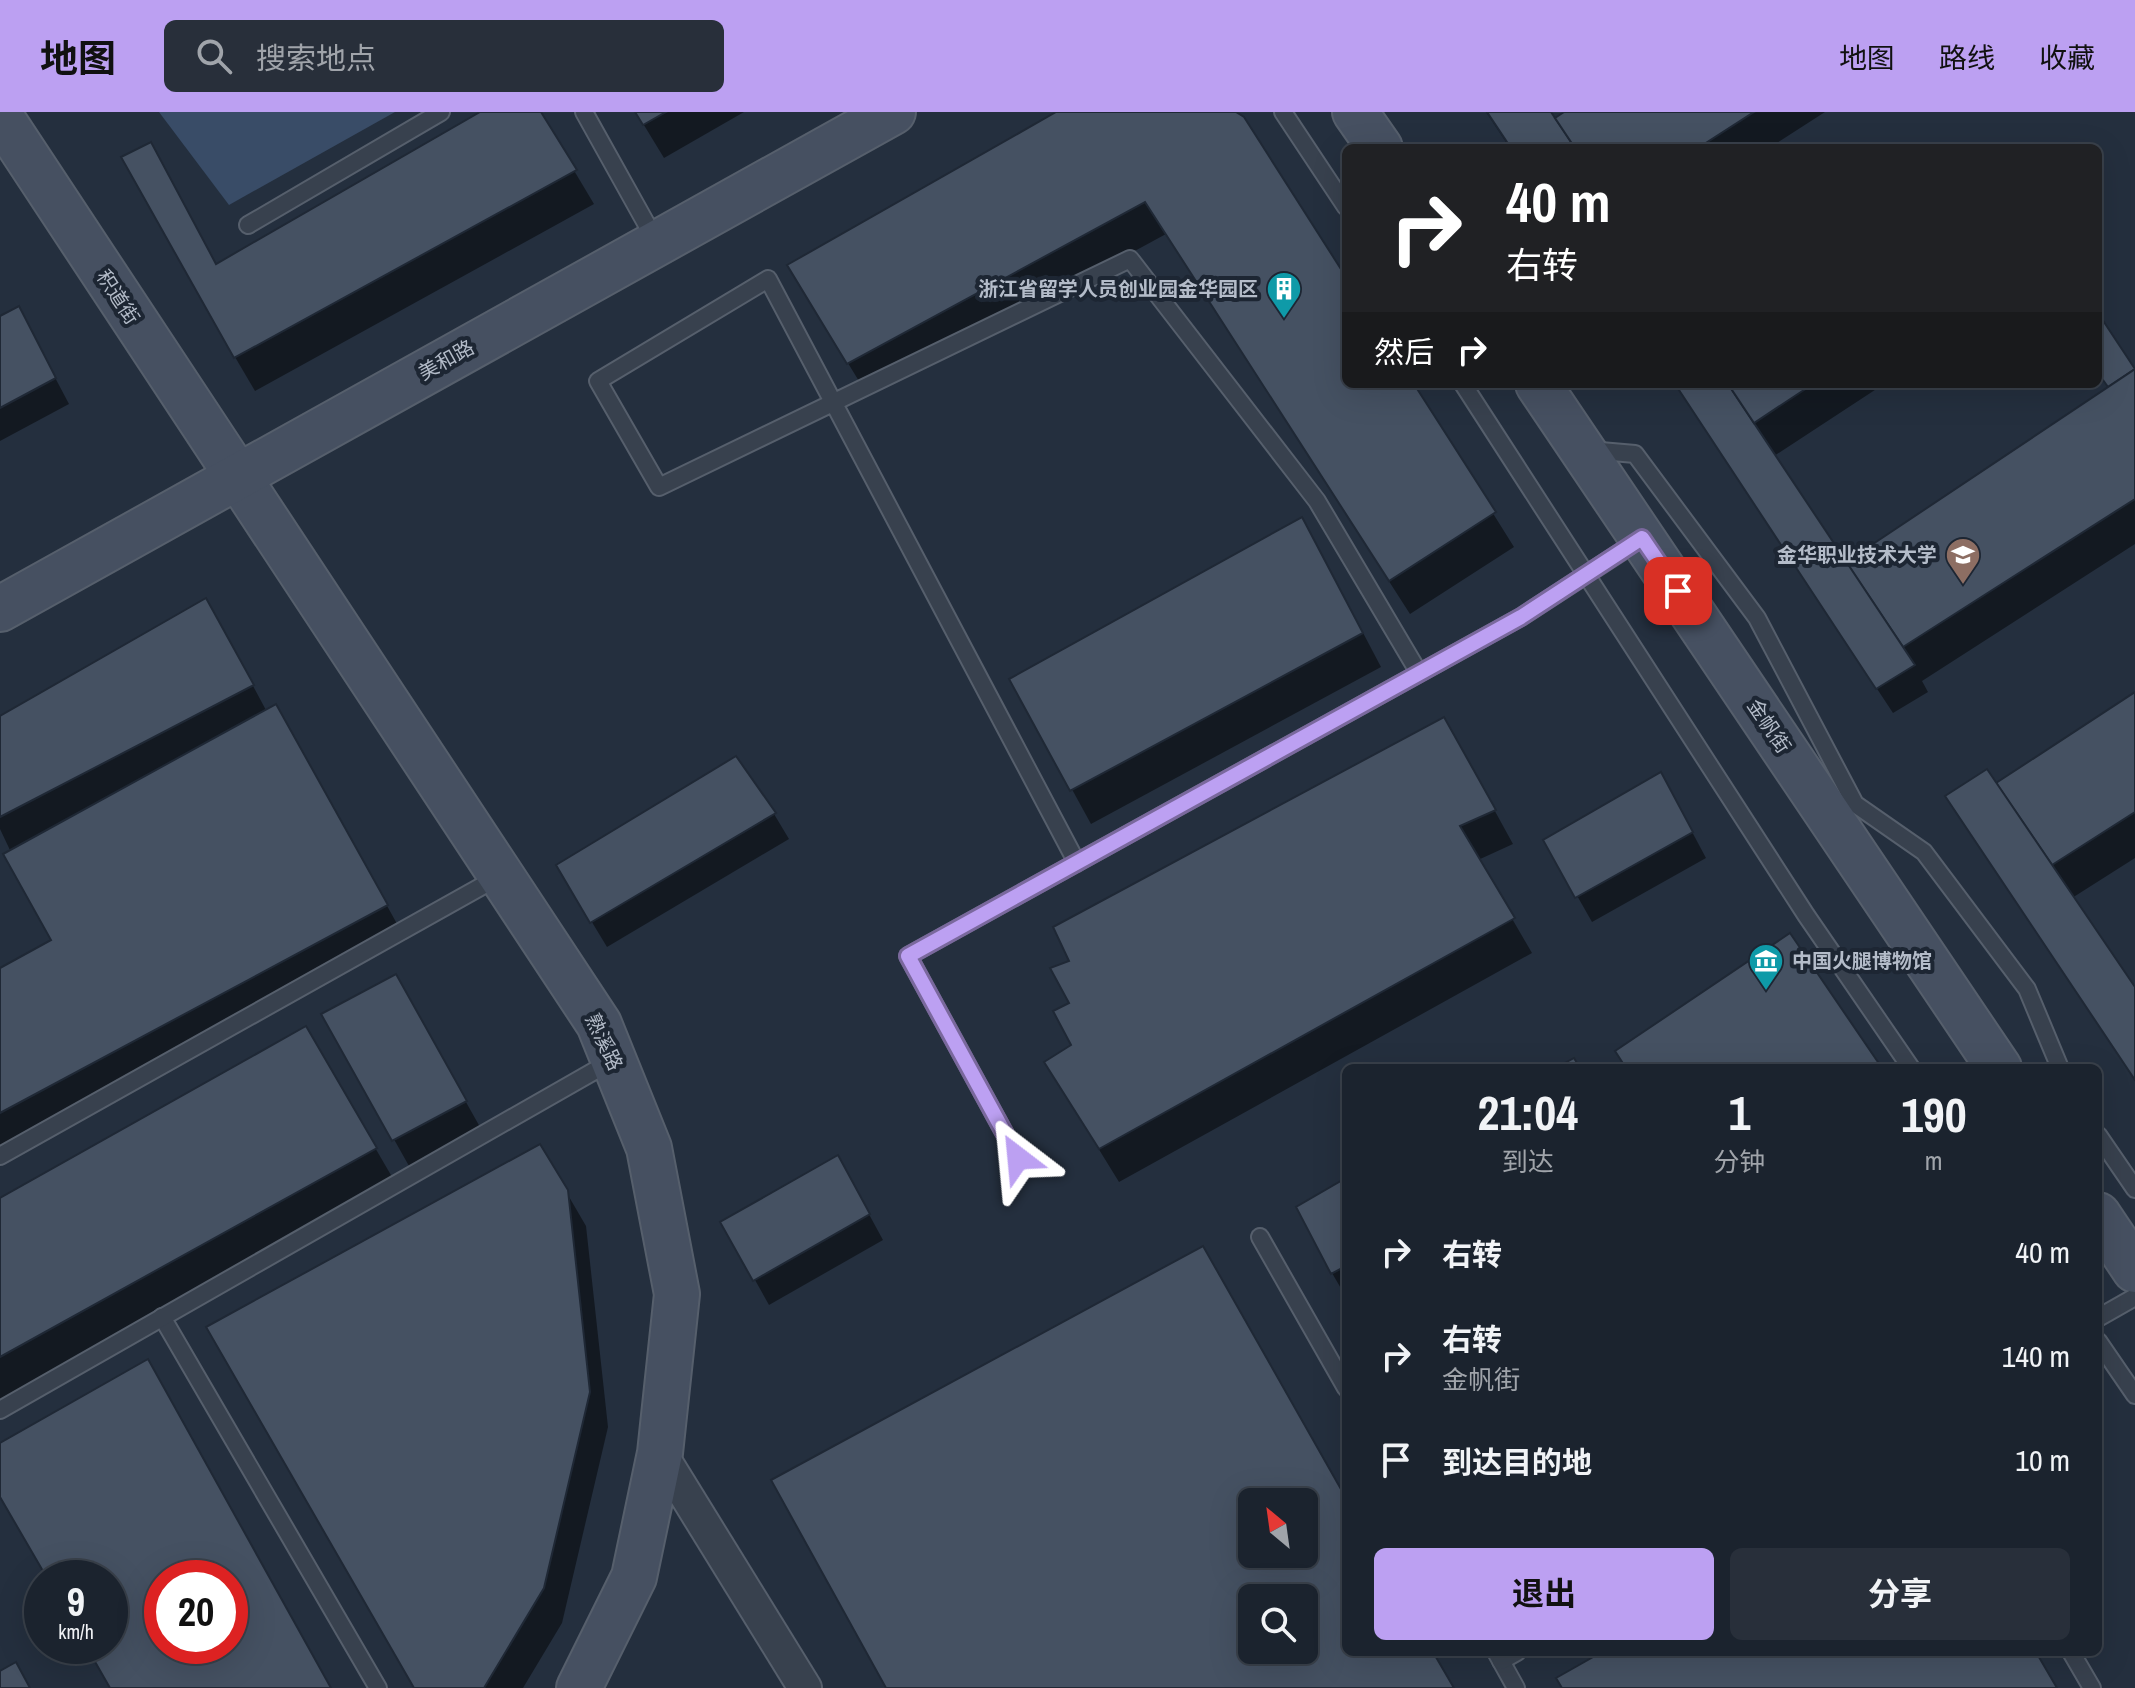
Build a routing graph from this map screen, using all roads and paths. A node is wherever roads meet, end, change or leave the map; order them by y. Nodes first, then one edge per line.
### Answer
1 (441, 112) edge
2 (584, 112) edge
3 (893, 112) edge
4 (1283, 112) edge
5 (1355, 112) edge
6 (0, 116) edge
7 (1377, 144) edge
8 (1342, 201) edge
9 (248, 225) dead end
10 (657, 243) junction
11 (1466, 388) edge
12 (1541, 388) edge
13 (832, 401) junction
14 (1583, 450) junction
15 (236, 477) junction
16 (1642, 538) junction
17 (1587, 574) junction
18 (0, 609) edge
19 (1419, 673) junction
20 (1077, 863) junction
21 (500, 876) junction
22 (614, 1061) junction
23 (1908, 1064) edge
24 (1996, 1064) edge
25 (2058, 1064) edge
26 (2102, 1141) edge
27 (0, 1156) edge
28 (1018, 1158) dead end
29 (2135, 1189) edge
30 (2102, 1221) edge
31 (1260, 1237) dead end
32 (2135, 1270) edge
33 (2135, 1297) edge
34 (2102, 1316) edge
35 (162, 1317) junction
36 (2102, 1347) edge
37 (1342, 1381) edge
38 (2135, 1395) edge
39 (0, 1410) edge
40 (660, 1453) junction
41 (2073, 1656) edge
42 (1498, 1657) edge
43 (378, 1688) edge
44 (579, 1688) edge
45 (805, 1688) edge
46 (1516, 1688) edge
47 (2092, 1688) edge

1 - 9 lane
2 - 10 lane
3 - 10 street, 美和路
4 - 8 lane
5 - 7 street
6 - 15 street, 积道街
10 - 15 street, 美和路
11 - 17 lane
12 - 14 street, 金帆街
13 - 13 lane
13 - 19 lane
13 - 20 lane
14 - 16 street, 金帆街
14 - 25 lane
15 - 18 street, 美和路
15 - 21 street, 熟溪路
16 - 17 lane
16 - 24 street, 金帆街
17 - 19 lane
17 - 23 lane
19 - 20 lane
20 - 28 lane
21 - 22 street, 熟溪路
21 - 27 lane
22 - 35 lane
22 - 40 street, 熟溪路
26 - 29 lane
30 - 32 street
31 - 37 lane
33 - 34 lane
35 - 39 lane
35 - 43 lane
36 - 38 lane
40 - 44 street, 熟溪路
40 - 45 street
41 - 47 lane
42 - 46 lane

